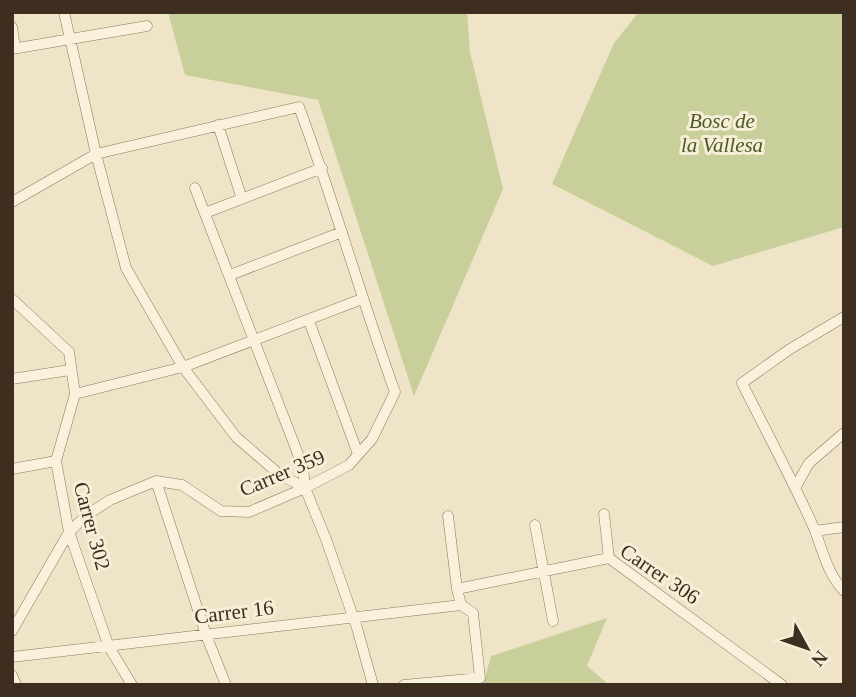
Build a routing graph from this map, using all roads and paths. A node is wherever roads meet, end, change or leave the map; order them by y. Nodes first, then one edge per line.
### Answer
1 (64, 12) edge
2 (147, 26) dead end
3 (12, 27) edge
4 (70, 39) junction
5 (14, 48) edge
6 (218, 125) junction
7 (96, 155) junction
8 (322, 168) junction
9 (195, 188) dead end
10 (242, 199) junction
11 (12, 202) edge
12 (205, 213) junction
13 (342, 232) junction
14 (230, 275) junction
15 (12, 299) edge
16 (362, 299) junction
17 (844, 317) edge
18 (309, 321) junction
19 (254, 340) junction
20 (183, 367) junction
21 (70, 370) junction
22 (12, 379) edge
23 (75, 394) junction
24 (844, 433) edge
25 (358, 454) junction
26 (56, 461) junction
27 (12, 469) edge
28 (156, 481) junction
29 (305, 488) junction
30 (795, 488) junction
31 (604, 514) dead end
32 (448, 516) dead end
33 (536, 525) dead end
34 (844, 527) edge
35 (815, 531) junction
36 (69, 532) junction
37 (609, 558) junction
38 (544, 572) junction
39 (457, 589) junction
40 (844, 591) edge
41 (461, 605) junction
42 (353, 616) junction
43 (553, 621) dead end
44 (12, 631) edge
45 (206, 635) junction
46 (108, 647) junction
47 (12, 657) edge
48 (12, 675) edge
49 (16, 685) edge
50 (132, 685) edge
51 (226, 685) edge
52 (373, 685) edge
53 (404, 685) edge
54 (782, 685) edge

1 - 4 street
2 - 4 street
3 - 5 street
4 - 5 street
4 - 7 street
6 - 7 street
6 - 8 street
6 - 10 street
7 - 11 street
7 - 20 street
8 - 10 street
8 - 13 street
9 - 12 street
10 - 12 street
12 - 14 street
13 - 14 street
13 - 16 street
14 - 19 street
15 - 21 street, Carrer 302
16 - 18 street
16 - 25 street, Carrer 359
17 - 30 street
18 - 19 street
18 - 25 street
19 - 20 street
19 - 29 street
20 - 23 street
20 - 29 street
21 - 22 street
21 - 23 street, Carrer 302
23 - 26 street, Carrer 302
24 - 30 street
25 - 29 street, Carrer 359
26 - 27 street
26 - 36 street, Carrer 302
28 - 29 street, Carrer 359
28 - 36 street
28 - 45 street
29 - 42 street
30 - 35 street
31 - 37 street
32 - 39 street
33 - 38 street
34 - 35 street
35 - 40 street
36 - 44 street
36 - 46 street, Carrer 302
37 - 38 street, Carrer 306
37 - 54 street, Carrer 306
38 - 39 street, Carrer 306
38 - 43 street
39 - 41 street
41 - 42 street, Carrer 16
41 - 53 street
42 - 45 street, Carrer 16
42 - 52 street
45 - 46 street, Carrer 16
45 - 51 street
46 - 47 street, Carrer 16
46 - 50 street, Carrer 302
48 - 49 street

